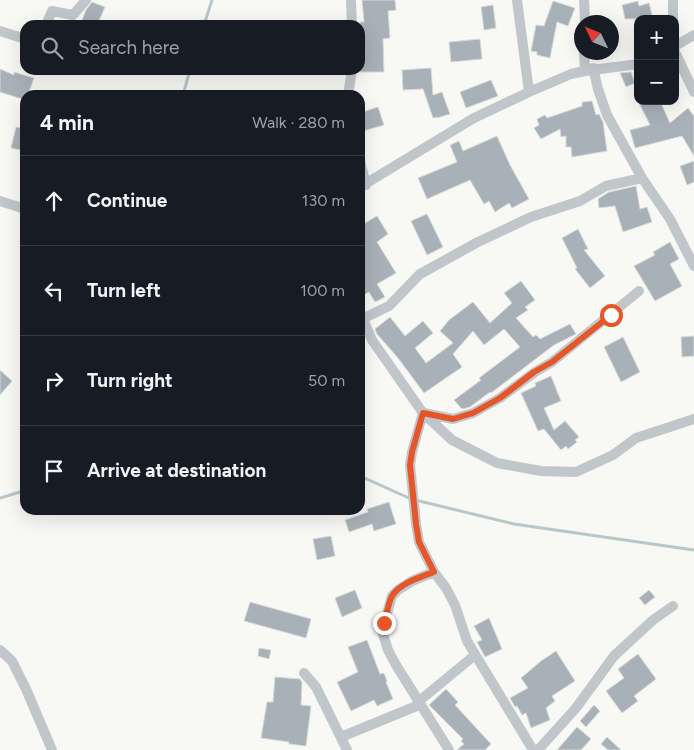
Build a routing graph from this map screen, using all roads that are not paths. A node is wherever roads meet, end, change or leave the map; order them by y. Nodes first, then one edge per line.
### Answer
1 (86, 0) edge
2 (351, 0) edge
3 (517, 0) edge
4 (584, 0) edge
5 (673, 0) edge
6 (584, 15) edge
7 (673, 15) edge
8 (48, 20) edge
9 (352, 20) edge
10 (0, 31) edge
11 (694, 35) edge
12 (20, 37) edge
13 (679, 44) edge
14 (586, 60) edge
15 (679, 60) edge
16 (634, 64) edge
17 (589, 70) junction
18 (351, 75) edge
19 (349, 90) edge
20 (529, 92) junction
21 (694, 92) edge
22 (642, 178) junction
23 (365, 185) edge
24 (0, 201) edge
25 (20, 207) edge
26 (694, 266) edge
27 (639, 291) dead end
28 (365, 315) edge
29 (365, 325) edge
30 (423, 413) junction
31 (694, 419) edge
32 (434, 572) junction
33 (673, 606) dead end
34 (0, 650) edge
35 (475, 655) junction
36 (304, 673) dead end
37 (419, 703) junction
38 (341, 737) junction
39 (52, 750) edge
40 (347, 750) edge
41 (449, 750) edge
42 (533, 750) edge
43 (538, 750) edge

1 - 8 street
2 - 9 street
3 - 20 street
4 - 6 street
5 - 7 street
10 - 12 street
11 - 13 street
14 - 17 street
15 - 21 street
16 - 17 street
17 - 20 street
17 - 22 street
18 - 19 street
20 - 23 street
22 - 26 street
22 - 28 street
24 - 25 street
27 - 30 street
29 - 30 street
30 - 31 street
30 - 32 street
32 - 35 street
32 - 37 street
33 - 43 street
34 - 39 street
35 - 37 street
35 - 42 street
36 - 38 street
37 - 38 street
37 - 41 street
38 - 40 street

